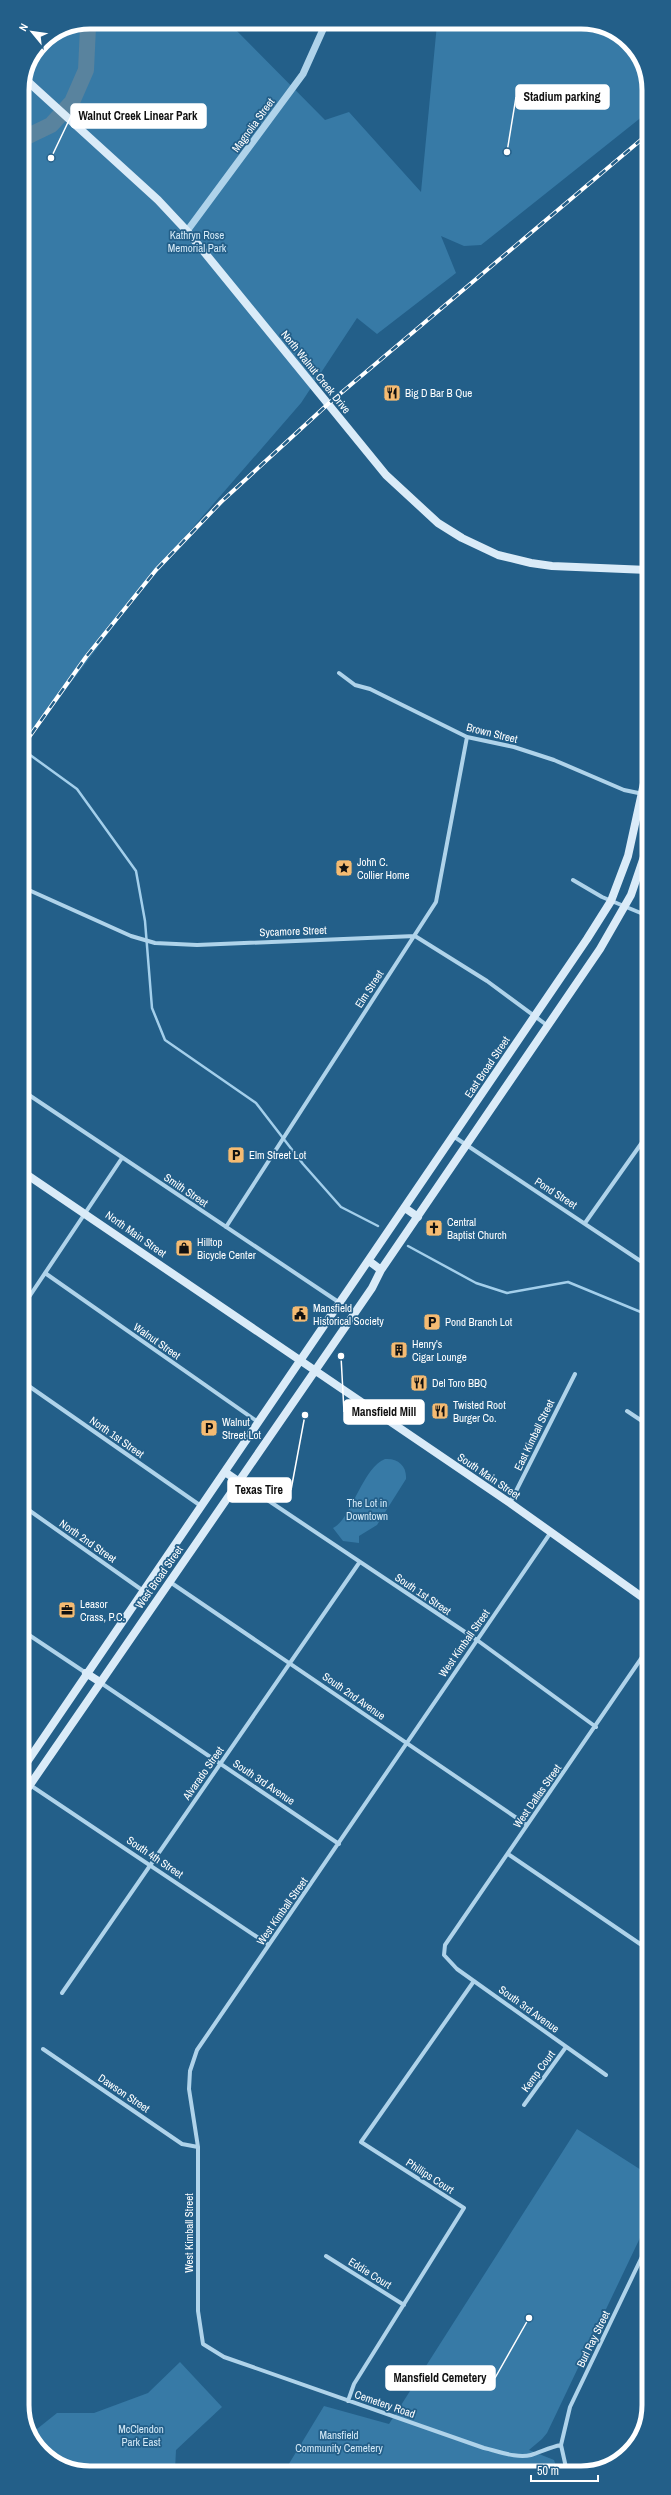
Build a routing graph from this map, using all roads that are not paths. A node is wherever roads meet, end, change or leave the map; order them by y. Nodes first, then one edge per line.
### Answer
1 (324, 29) edge
2 (30, 83) edge
3 (187, 231) junction
4 (642, 570) edge
5 (339, 673) dead end
6 (467, 737) junction
7 (642, 793) edge
8 (642, 805) edge
9 (642, 866) edge
10 (573, 880) dead end
11 (29, 890) edge
12 (611, 900) junction
13 (624, 907) junction
14 (642, 914) edge
15 (415, 936) junction
16 (534, 1017) junction
17 (548, 1026) junction
18 (29, 1095) edge
19 (454, 1136) junction
20 (642, 1143) edge
21 (466, 1146) junction
22 (122, 1158) junction
23 (29, 1176) edge
24 (405, 1208) junction
25 (86, 1213) junction
26 (418, 1217) junction
27 (586, 1223) junction
28 (226, 1227) junction
29 (368, 1261) junction
30 (642, 1262) edge
31 (381, 1270) junction
32 (45, 1274) junction
33 (29, 1297) edge
34 (340, 1303) junction
35 (300, 1361) junction
36 (314, 1371) junction
37 (575, 1374) dead end
38 (29, 1386) edge
39 (627, 1411) dead end
40 (259, 1422) junction
41 (642, 1422) edge
42 (225, 1472) junction
43 (238, 1481) junction
44 (510, 1503) junction
45 (201, 1506) junction
46 (29, 1510) edge
47 (550, 1532) junction
48 (359, 1563) junction
49 (170, 1582) junction
50 (142, 1590) junction
51 (642, 1598) edge
52 (29, 1635) edge
53 (477, 1640) junction
54 (642, 1657) edge
55 (289, 1663) junction
56 (86, 1673) junction
57 (100, 1682) junction
58 (596, 1726) junction
59 (406, 1744) junction
60 (29, 1759) edge
61 (220, 1764) junction
62 (30, 1784) joint
63 (527, 1825) junction
64 (339, 1844) junction
65 (508, 1854) junction
66 (150, 1865) junction
67 (269, 1945) junction
68 (642, 1945) edge
69 (444, 1955) joint
70 (474, 1981) junction
71 (62, 1993) dead end
72 (566, 2047) junction
73 (43, 2049) dead end
74 (606, 2075) dead end
75 (524, 2105) dead end
76 (198, 2148) junction
77 (326, 2256) dead end
78 (642, 2257) edge
79 (404, 2305) junction
80 (206, 2347) joint
81 (348, 2401) junction
82 (561, 2445) junction
83 (566, 2466) edge

1 - 3 street, Magnolia Street
2 - 3 main road, North Walnut Creek Drive
3 - 4 main road, North Walnut Creek Drive
5 - 6 street, Brown Street
6 - 7 street, Brown Street
6 - 15 street, Elm Street
8 - 12 main road, East Broad Street
9 - 13 main road
10 - 12 street
11 - 15 street, Sycamore Street
12 - 13 street
12 - 16 main road, East Broad Street
13 - 14 street
13 - 17 main road
15 - 16 street
15 - 28 street, Elm Street
16 - 17 street
16 - 19 main road, East Broad Street
17 - 21 main road
18 - 22 street, Smith Street
19 - 21 street, Pond Street
19 - 24 main road, East Broad Street
20 - 27 street
21 - 26 main road
21 - 27 street, Pond Street
22 - 25 street
22 - 28 street, Smith Street
23 - 25 main road, North Main Street
24 - 26 main road
24 - 29 main road, East Broad Street
25 - 32 street
25 - 35 main road, North Main Street
26 - 31 main road
27 - 30 street, Pond Street
28 - 34 street, Smith Street
29 - 31 main road
29 - 34 main road, East Broad Street
31 - 36 main road
32 - 33 street
32 - 40 street, Walnut Street
34 - 35 main road, East Broad Street
35 - 36 main road, North Main Street
35 - 40 main road, West Broad Street
36 - 43 main road, West Broad Street
36 - 44 main road, South Main Street
37 - 44 street, East Kimball Street
38 - 45 street, North 1st Street
39 - 41 street
40 - 42 main road, West Broad Street
42 - 43 main road
42 - 45 main road, West Broad Street
43 - 48 street, South 1st Street
43 - 49 main road, West Broad Street
44 - 47 main road, South Main Street
45 - 50 main road, West Broad Street
46 - 50 street, North 2nd Street
47 - 51 main road, South Main Street
47 - 53 street, West Kimball Street
48 - 53 street, South 1st Street
48 - 55 street, Alvarado Street
49 - 55 street, South 2nd Avenue
49 - 57 main road, West Broad Street
50 - 56 main road, West Broad Street
52 - 56 street
53 - 58 street, South 1st Street
53 - 59 street, West Kimball Street
54 - 58 street, West Dallas Street
55 - 59 street, South 2nd Avenue
55 - 61 street, Alvarado Street
56 - 57 main road
56 - 60 main road, West Broad Street
57 - 61 street, South 3rd Avenue
57 - 62 main road, West Broad Street
58 - 63 street, West Dallas Street
59 - 63 street, South 2nd Avenue
59 - 64 street, West Kimball Street
61 - 64 street, South 3rd Avenue
61 - 66 street, Alvarado Street
62 - 66 street, South 4th Street
63 - 65 street, West Dallas Street
64 - 67 street, West Kimball Street
65 - 68 street
65 - 69 street, West Dallas Street
66 - 67 street, South 4th Street
66 - 71 street, Alvarado Street
67 - 76 street, West Kimball Street
69 - 70 street, South 3rd Avenue
70 - 72 street, South 3rd Avenue
70 - 79 street, Phillips Court
72 - 74 street, South 3rd Avenue
72 - 75 street, Kemp Court
73 - 76 street, Dawson Street
76 - 80 street, West Kimball Street
77 - 79 street, Eddie Court
78 - 82 street, Burl Ray Street
79 - 81 street, Phillips Court
80 - 81 street, Cemetery Road
81 - 82 street, Cemetery Road
82 - 83 street

